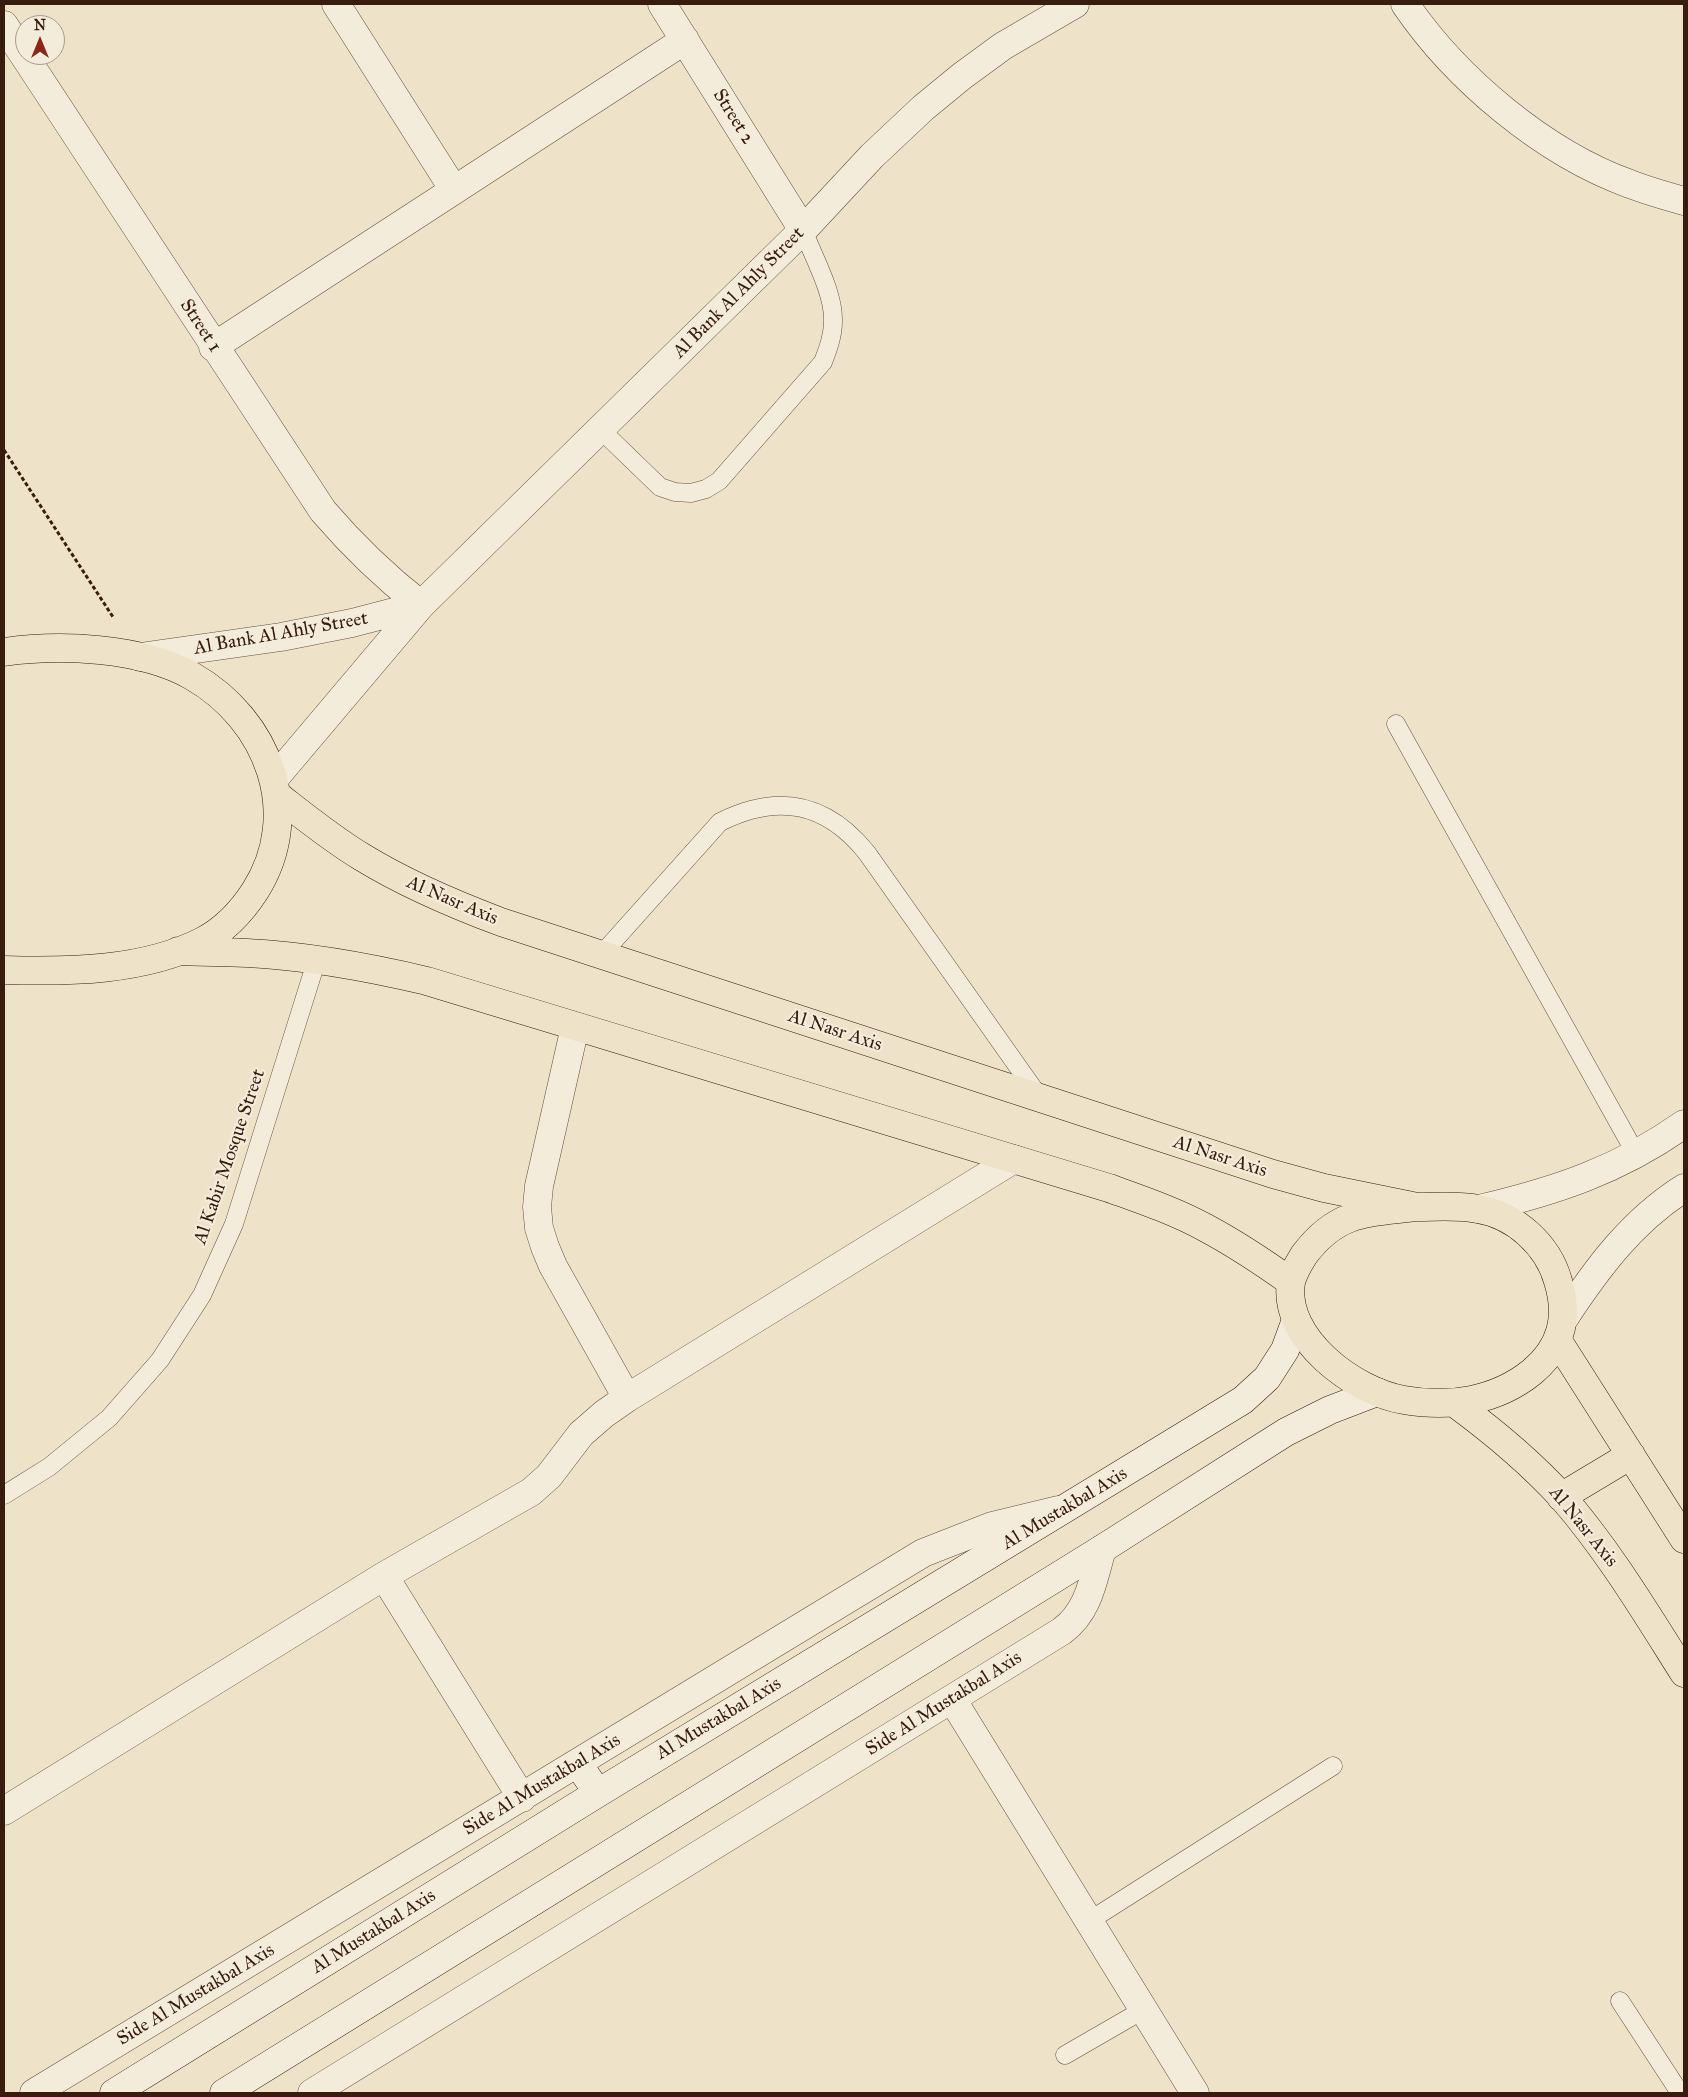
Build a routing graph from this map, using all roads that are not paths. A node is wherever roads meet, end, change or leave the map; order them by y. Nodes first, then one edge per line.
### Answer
1 (336, 4) edge
2 (662, 4) edge
3 (1405, 4) edge
4 (1061, 7) edge
5 (4, 25) edge
6 (685, 40) junction
7 (454, 190) junction
8 (1684, 202) edge
9 (803, 230) junction
10 (214, 347) junction
11 (600, 429) junction
12 (421, 605) junction
13 (4, 634) edge
14 (39, 648) junction
15 (4, 652) edge
16 (140, 657) junction
17 (1396, 724) dead end
18 (276, 787) junction
19 (178, 951) junction
20 (601, 955) junction
21 (317, 960) junction
22 (4, 970) edge
23 (575, 1027) junction
24 (1040, 1098) junction
25 (1684, 1124) edge
26 (1636, 1154) junction
27 (1014, 1159) junction
28 (1684, 1188) edge
29 (1417, 1207) junction
30 (1479, 1209) junction
31 (1291, 1282) junction
32 (1296, 1320) junction
33 (1561, 1330) junction
34 (1377, 1392) junction
35 (627, 1398) junction
36 (1456, 1404) junction
37 (1631, 1455) junction
38 (4, 1495) edge
39 (1561, 1497) junction
40 (1064, 1509) junction
41 (1684, 1539) edge
42 (1102, 1549) junction
43 (384, 1576) junction
44 (1684, 1673) edge
45 (952, 1699) junction
46 (578, 1764) junction
47 (1333, 1766) dead end
48 (598, 1793) junction
49 (522, 1798) junction
50 (4, 1811) edge
51 (1088, 1921) junction
52 (1620, 2001) dead end
53 (1143, 2010) junction
54 (1066, 2055) dead end
55 (34, 2093) edge
56 (114, 2093) edge
57 (224, 2093) edge
58 (312, 2093) edge
59 (1195, 2093) edge
60 (1680, 2093) edge

1 - 7 street
2 - 6 street, Street 2
3 - 8 street
4 - 9 street, Al Bank Al Ahly Street
5 - 10 street, Street 1
6 - 7 street
6 - 9 street, Street 2
7 - 10 street
9 - 11 street, Al Bank Al Ahly Street
9 - 11 lane
10 - 12 street, Street 1
11 - 12 street, Al Bank Al Ahly Street
12 - 16 street, Al Bank Al Ahly Street
12 - 18 street, Al Bank Al Ahly Street
13 - 14 highway
14 - 15 highway
14 - 16 highway
16 - 18 highway
17 - 26 lane
18 - 19 highway
18 - 20 highway, Al Nasr Axis
19 - 21 highway
19 - 22 highway
20 - 24 highway, Al Nasr Axis
20 - 24 lane
21 - 23 highway
21 - 38 lane, Al Kabir Mosque Street
23 - 27 highway
23 - 35 street
24 - 29 highway, Al Nasr Axis
25 - 26 street
26 - 30 street
27 - 31 highway
27 - 35 street
28 - 33 street
29 - 30 highway
29 - 31 highway
30 - 33 highway
31 - 32 highway
32 - 34 highway
32 - 40 street, Al Mustakbal Axis
33 - 36 highway
33 - 37 highway
34 - 36 highway
34 - 42 street
35 - 43 street
36 - 39 highway, Al Nasr Axis
37 - 39 highway
37 - 41 highway
39 - 44 highway, Al Nasr Axis
40 - 46 street, Side Al Mustakbal Axis
40 - 48 street, Al Mustakbal Axis
42 - 45 street, Side Al Mustakbal Axis
42 - 57 street
43 - 49 street
43 - 50 street
45 - 51 street
45 - 58 street, Side Al Mustakbal Axis
46 - 48 street
46 - 49 street, Side Al Mustakbal Axis
47 - 51 lane
48 - 56 street, Al Mustakbal Axis
49 - 55 street, Side Al Mustakbal Axis
51 - 53 street
52 - 60 lane
53 - 54 lane
53 - 59 street

